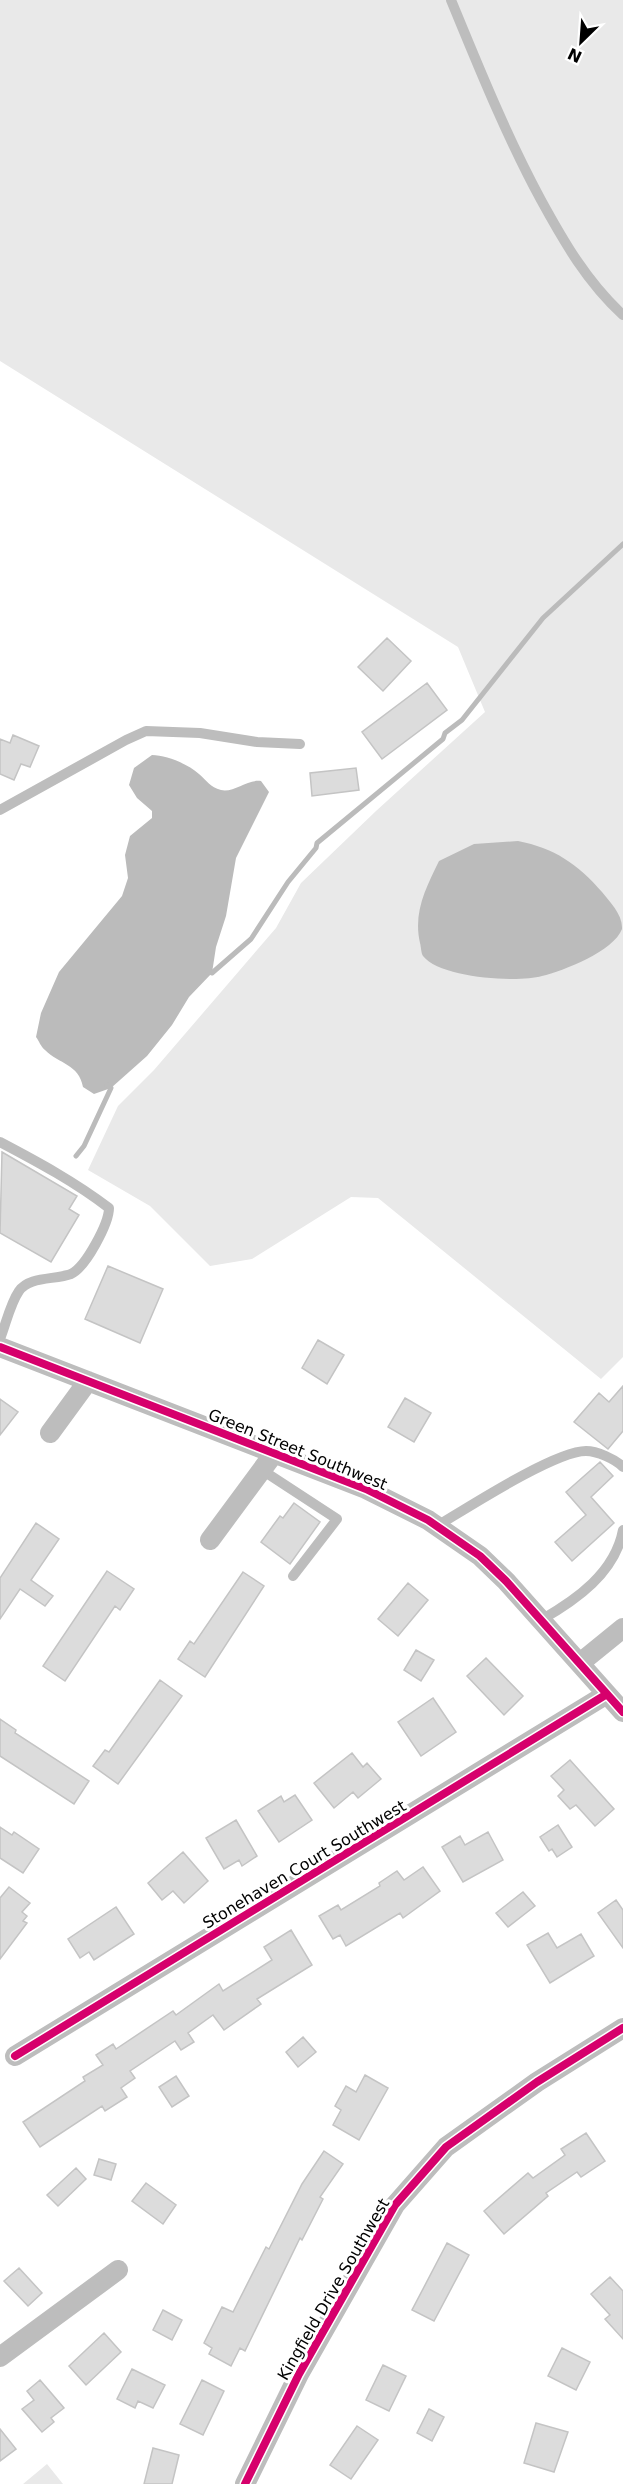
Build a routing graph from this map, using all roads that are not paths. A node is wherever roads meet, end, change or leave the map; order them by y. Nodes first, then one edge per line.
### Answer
1 (451, 0) edge
2 (623, 315) edge
3 (300, 744) dead end
4 (0, 810) edge
5 (0, 1142) edge
6 (0, 1339) edge
7 (0, 1347) edge
8 (88, 1381) junction
9 (50, 1433) dead end
10 (275, 1452) junction
11 (623, 1467) edge
12 (262, 1470) junction
13 (437, 1526) junction
14 (623, 1530) edge
15 (210, 1540) dead end
16 (293, 1576) dead end
17 (541, 1620) junction
18 (623, 1628) edge
19 (580, 1663) junction
20 (607, 1694) junction
21 (623, 1712) edge
22 (623, 2028) edge
23 (15, 2056) dead end
24 (118, 2270) dead end
25 (0, 2357) edge
26 (245, 2484) edge

1 - 2 lane
3 - 4 lane
5 - 6 lane
7 - 8 street, Green Street Southwest
8 - 9 street
8 - 10 street, Green Street Southwest
10 - 12 street
10 - 13 street, Green Street Southwest
11 - 13 lane
12 - 15 street
12 - 16 lane
13 - 17 street, Green Street Southwest
14 - 17 lane
17 - 19 street, Green Street Southwest
18 - 19 street
19 - 20 street, Green Street Southwest
20 - 21 street, Green Street Southwest
20 - 23 street, Stonehaven Court Southwest
22 - 26 street, Kingfield Drive Southwest
24 - 25 street

